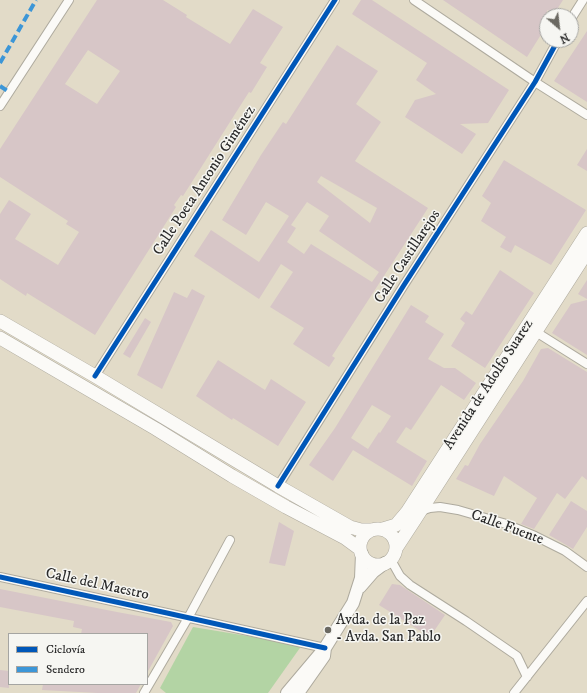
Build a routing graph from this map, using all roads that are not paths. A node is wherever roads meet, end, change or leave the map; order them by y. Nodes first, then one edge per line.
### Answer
1 (69, 0) edge
2 (335, 0) edge
3 (414, 0) edge
4 (554, 48) edge
5 (535, 82) junction
6 (0, 106) edge
7 (587, 115) edge
8 (587, 233) edge
9 (587, 252) edge
10 (0, 321) edge
11 (536, 332) junction
12 (0, 338) edge
13 (587, 364) edge
14 (94, 376) junction
15 (278, 486) junction
16 (421, 512) junction
17 (377, 530) junction
18 (230, 540) dead end
19 (397, 547) junction
20 (361, 552) junction
21 (388, 562) junction
22 (587, 567) edge
23 (0, 577) edge
24 (358, 592) junction
25 (587, 601) edge
26 (188, 618) junction
27 (325, 648) junction
28 (527, 677) junction
29 (144, 693) edge
30 (288, 693) edge
31 (298, 693) edge
32 (514, 693) edge

1 - 6 street
2 - 14 street, Calle Poeta Antonio Giménez
3 - 5 street
4 - 5 street, Calle Castillarejos
5 - 7 street
5 - 15 street, Calle Castillarejos
8 - 17 main road, Avenida de Adolfo Suarez
9 - 11 main road, Avenida de Adolfo Suarez
10 - 14 main road
11 - 13 street
11 - 16 main road, Avenida de Adolfo Suarez
12 - 20 main road
14 - 15 main road
15 - 17 main road
16 - 19 main road, Avenida de Adolfo Suarez
16 - 22 street, Calle Fuente
17 - 19 main road
17 - 20 main road
18 - 26 street
19 - 21 main road
20 - 21 main road
20 - 24 main road
21 - 24 main road
21 - 28 street
23 - 26 street, Calle del Maestro
24 - 27 main road
25 - 28 street
26 - 27 street, Calle del Maestro
26 - 29 street
27 - 30 main road
27 - 31 main road
28 - 32 street

